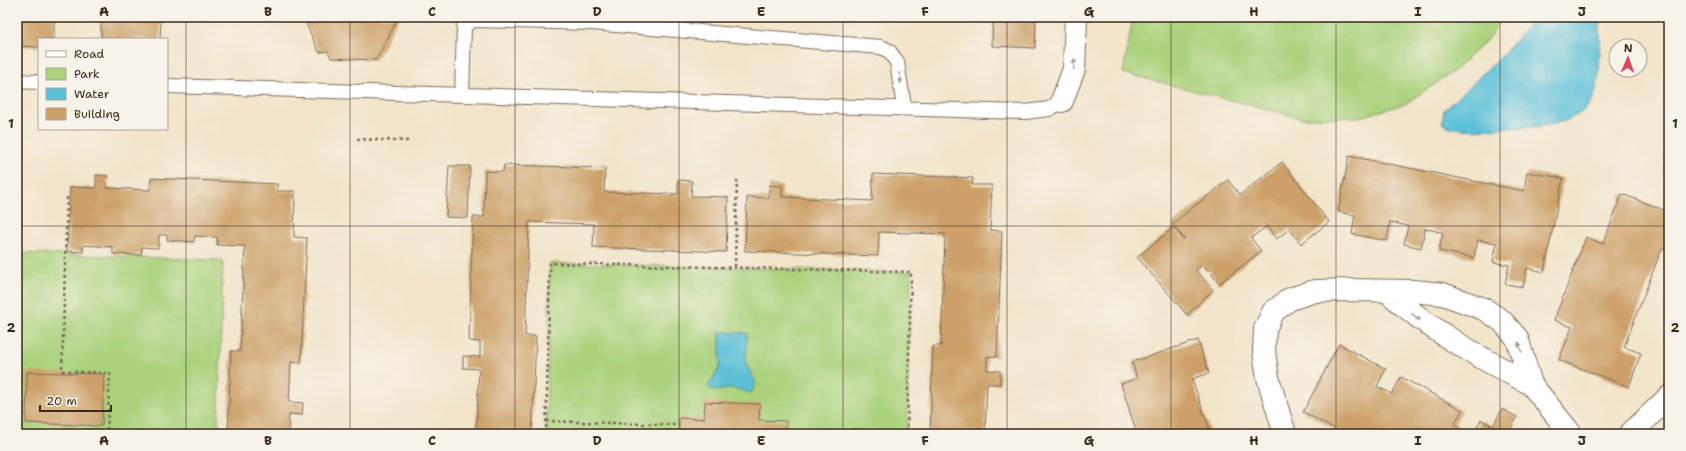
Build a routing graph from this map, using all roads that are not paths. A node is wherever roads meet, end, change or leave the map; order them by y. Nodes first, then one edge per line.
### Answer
1 (1076, 17) edge
2 (17, 81) edge
3 (38, 82) edge
4 (168, 86) edge
5 (462, 95) junction
6 (1062, 101) joint
7 (904, 107) junction
8 (1387, 291) junction
9 (1531, 384) junction
10 (1669, 397) edge
11 (1285, 434) edge
12 (1570, 434) edge
13 (1630, 434) edge

6 -> 1 street
2 - 3 lane
4 - 5 lane
5 - 7 lane
5 -> 7 lane
6 - 7 lane
8 -> 9 street
9 -> 8 street
8 - 11 street
9 - 12 street
10 - 13 street

